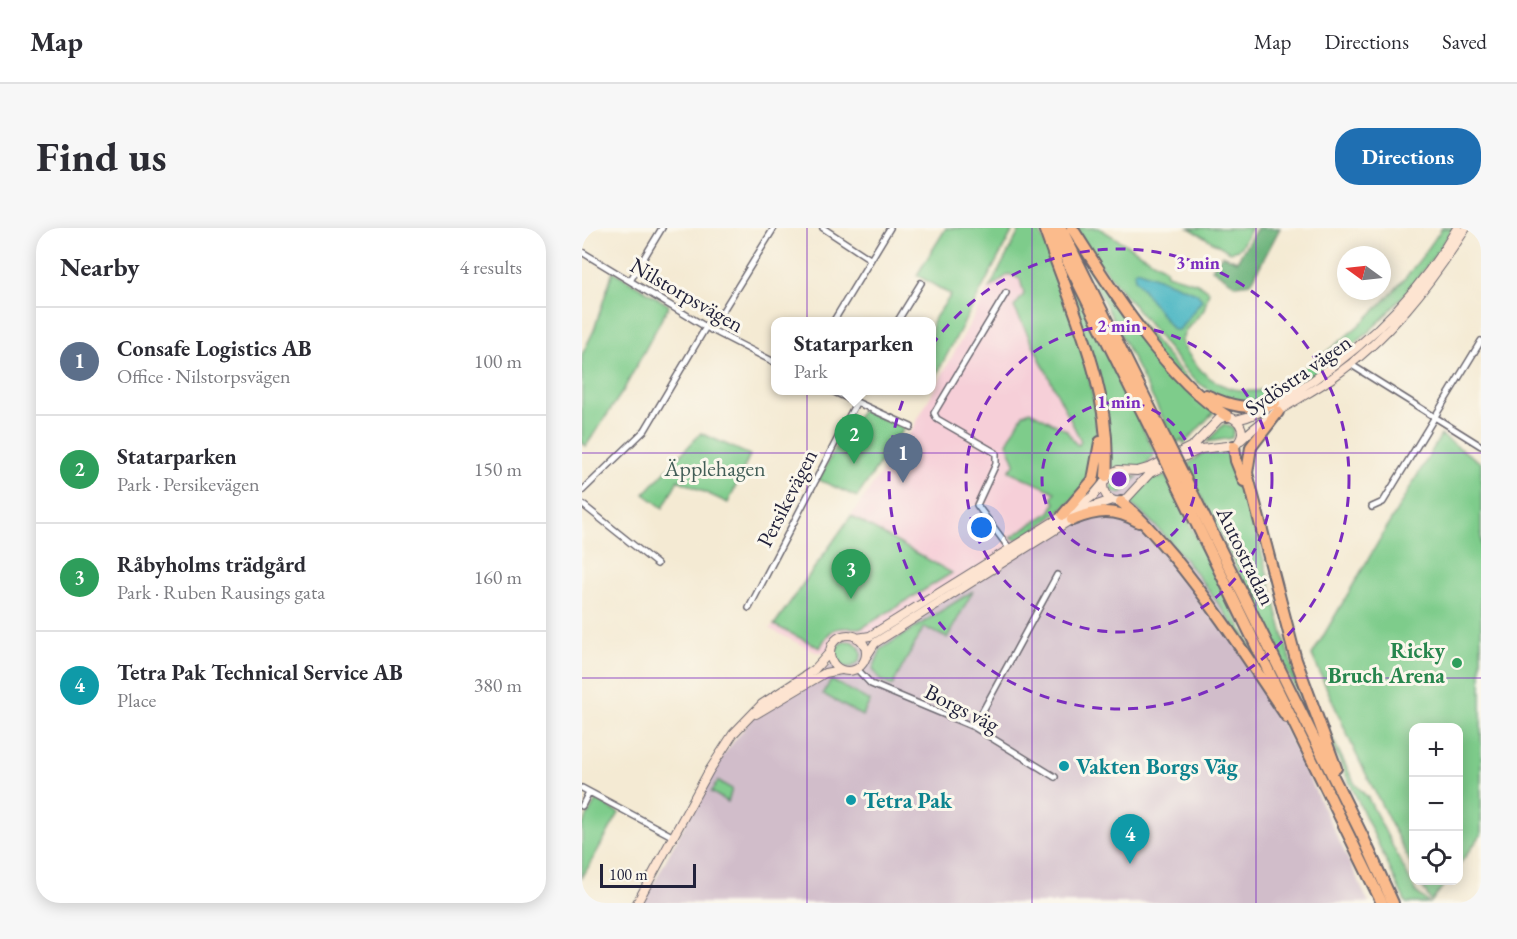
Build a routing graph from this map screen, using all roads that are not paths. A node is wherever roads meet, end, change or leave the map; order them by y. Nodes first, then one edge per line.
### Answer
1 (662, 228) edge
2 (774, 228) edge
3 (823, 228) edge
4 (890, 228) edge
5 (1044, 228) edge
6 (1051, 228) edge
7 (1061, 228) edge
8 (1072, 228) edge
9 (1456, 228) edge
10 (1466, 228) edge
11 (582, 252) edge
12 (870, 259) junction
13 (630, 281) junction
14 (921, 283) dead end
15 (1006, 293) dead end
16 (835, 317) edge
17 (900, 317) edge
18 (709, 328) junction
19 (1481, 341) edge
20 (771, 360) edge
21 (1350, 364) junction
22 (1195, 390) junction
23 (840, 395) edge
24 (855, 395) edge
25 (853, 402) junction
26 (1277, 408) junction
27 (1101, 411) junction
28 (1435, 417) junction
29 (1232, 418) junction
30 (911, 427) dead end
31 (1161, 440) junction
32 (1237, 443) junction
33 (1481, 446) edge
34 (1105, 480) junction
35 (1182, 482) junction
36 (582, 491) edge
37 (1252, 497) junction
38 (1116, 501) junction
39 (582, 504) edge
40 (1372, 507) dead end
41 (1067, 517) junction
42 (1149, 529) junction
43 (1012, 552) junction
44 (657, 564) dead end
45 (1057, 575) dead end
46 (749, 608) dead end
47 (857, 638) junction
48 (830, 652) junction
49 (866, 657) junction
50 (857, 669) junction
51 (841, 670) junction
52 (752, 716) junction
53 (974, 727) junction
54 (1311, 753) junction
55 (1055, 777) dead end
56 (582, 788) edge
57 (589, 792) junction
58 (582, 806) edge
59 (1362, 835) junction
60 (672, 836) junction
61 (637, 903) edge
62 (1382, 903) edge
63 (1393, 903) edge

1 - 13 street
2 - 18 street
3 - 12 street
4 - 12 street
5 - 27 highway
6 - 31 highway, Autostradan
7 - 31 highway, Autostradan
8 - 22 highway
9 - 26 main road, Sydöstra vägen
10 - 21 main road, Sydöstra vägen
11 - 13 street, Nilstorpsvägen
12 - 16 street
13 - 18 street, Nilstorpsvägen
14 - 17 street
15 - 43 street
18 - 20 street, Nilstorpsvägen
18 - 36 street
19 - 28 street
21 - 26 main road, Sydöstra vägen
21 - 28 street
22 - 26 highway
22 - 29 highway
23 - 25 street
24 - 25 street, Persikevägen
25 - 30 street
25 - 46 street, Persikevägen
26 - 29 main road, Sydöstra vägen
26 - 32 main road, Sydöstra vägen
26 - 37 highway
27 - 34 highway
27 - 41 highway
28 - 33 street
28 - 40 street
29 - 32 main road
29 - 34 main road, Sydöstra vägen
31 - 35 highway, Autostradan, bridge
32 - 37 highway
32 - 38 main road
34 - 38 main road
34 - 41 main road
35 - 54 highway, Autostradan
35 - 59 highway, Autostradan
37 - 59 highway
38 - 41 main road
38 - 42 highway
39 - 44 street
41 - 42 highway
41 - 43 main road
42 - 54 highway
43 - 47 main road
43 - 49 main road
45 - 53 street
47 - 48 main road
47 - 49 main road
48 - 51 main road
48 - 52 main road
49 - 50 main road
50 - 51 main road
50 - 53 street, Borgs väg
51 - 52 main road
52 - 60 main road
53 - 55 street, Borgs väg
54 - 62 highway, Autostradan
56 - 57 street
57 - 58 street
57 - 60 street
59 - 63 highway, Autostradan
60 - 61 main road

